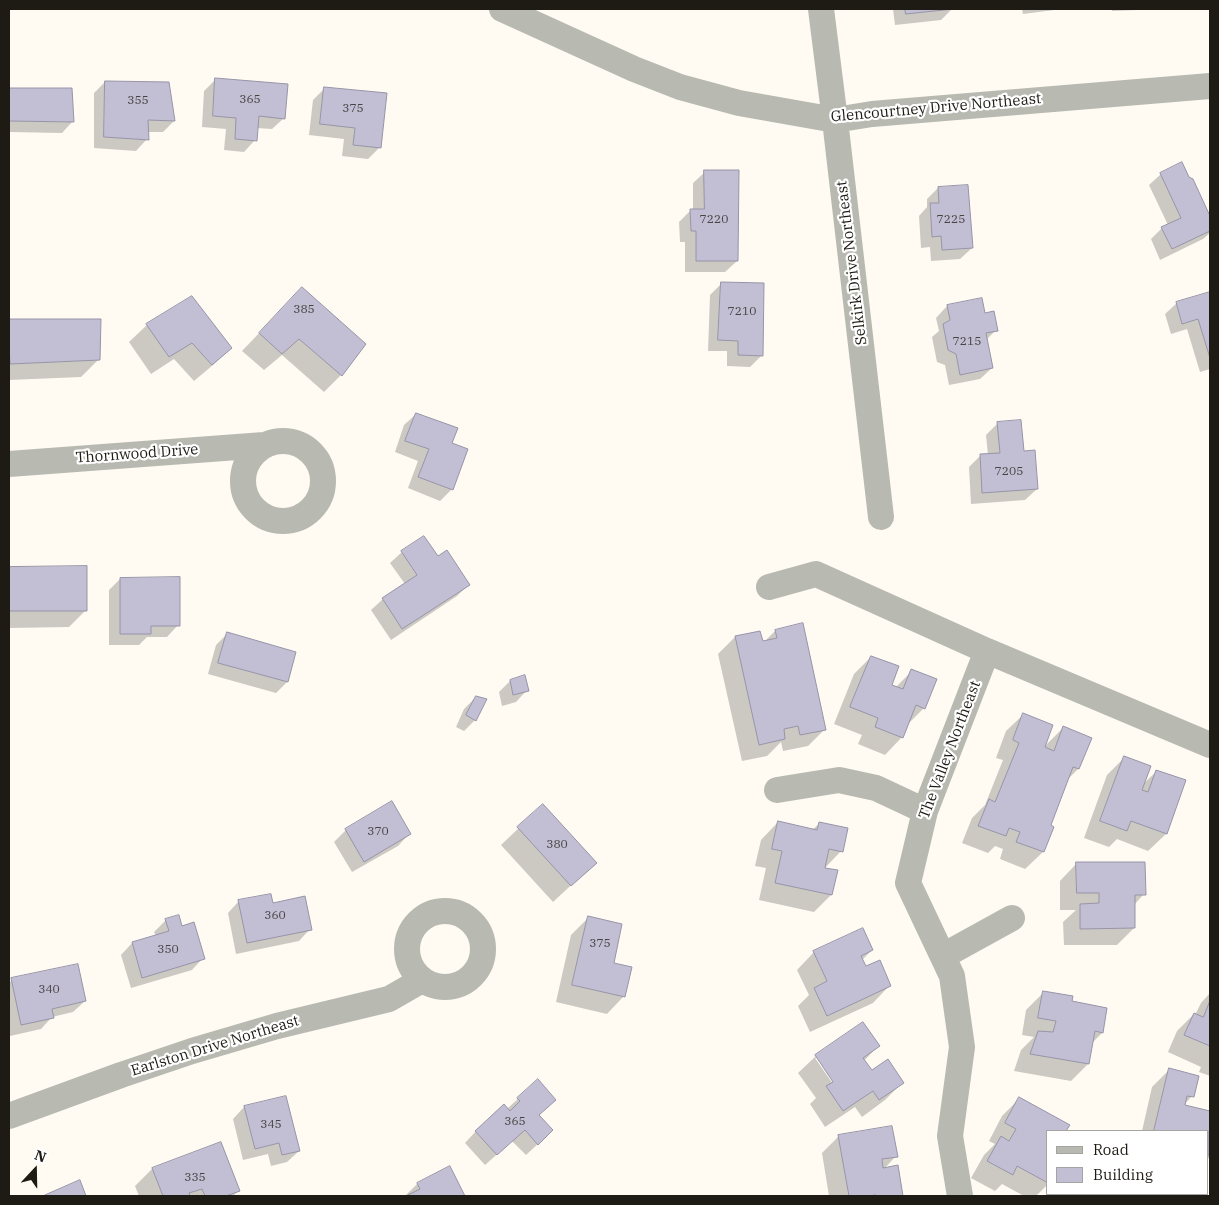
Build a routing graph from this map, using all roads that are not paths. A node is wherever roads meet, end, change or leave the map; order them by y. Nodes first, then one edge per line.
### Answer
1 (502, 9) edge
2 (821, 9) edge
3 (1210, 86) edge
4 (836, 120) junction
5 (264, 445) dead end
6 (9, 464) edge
7 (881, 517) dead end
8 (769, 586) dead end
9 (987, 651) junction
10 (1210, 745) edge
11 (777, 790) dead end
12 (925, 810) junction
13 (1012, 918) dead end
14 (943, 956) junction
15 (422, 980) dead end
16 (9, 1116) edge
17 (960, 1196) edge

1 - 4 street, Glencourtney Drive Northeast
2 - 4 street, Selkirk Drive Northeast
3 - 4 street, Glencourtney Drive Northeast
4 - 7 street, Selkirk Drive Northeast
5 - 6 street, Thornwood Drive
8 - 9 street
9 - 10 street
9 - 12 street, The Valley Northeast
11 - 12 street
12 - 14 street, The Valley Northeast
13 - 14 street
14 - 17 street, The Valley Northeast
15 - 16 street, Earlston Drive Northeast

